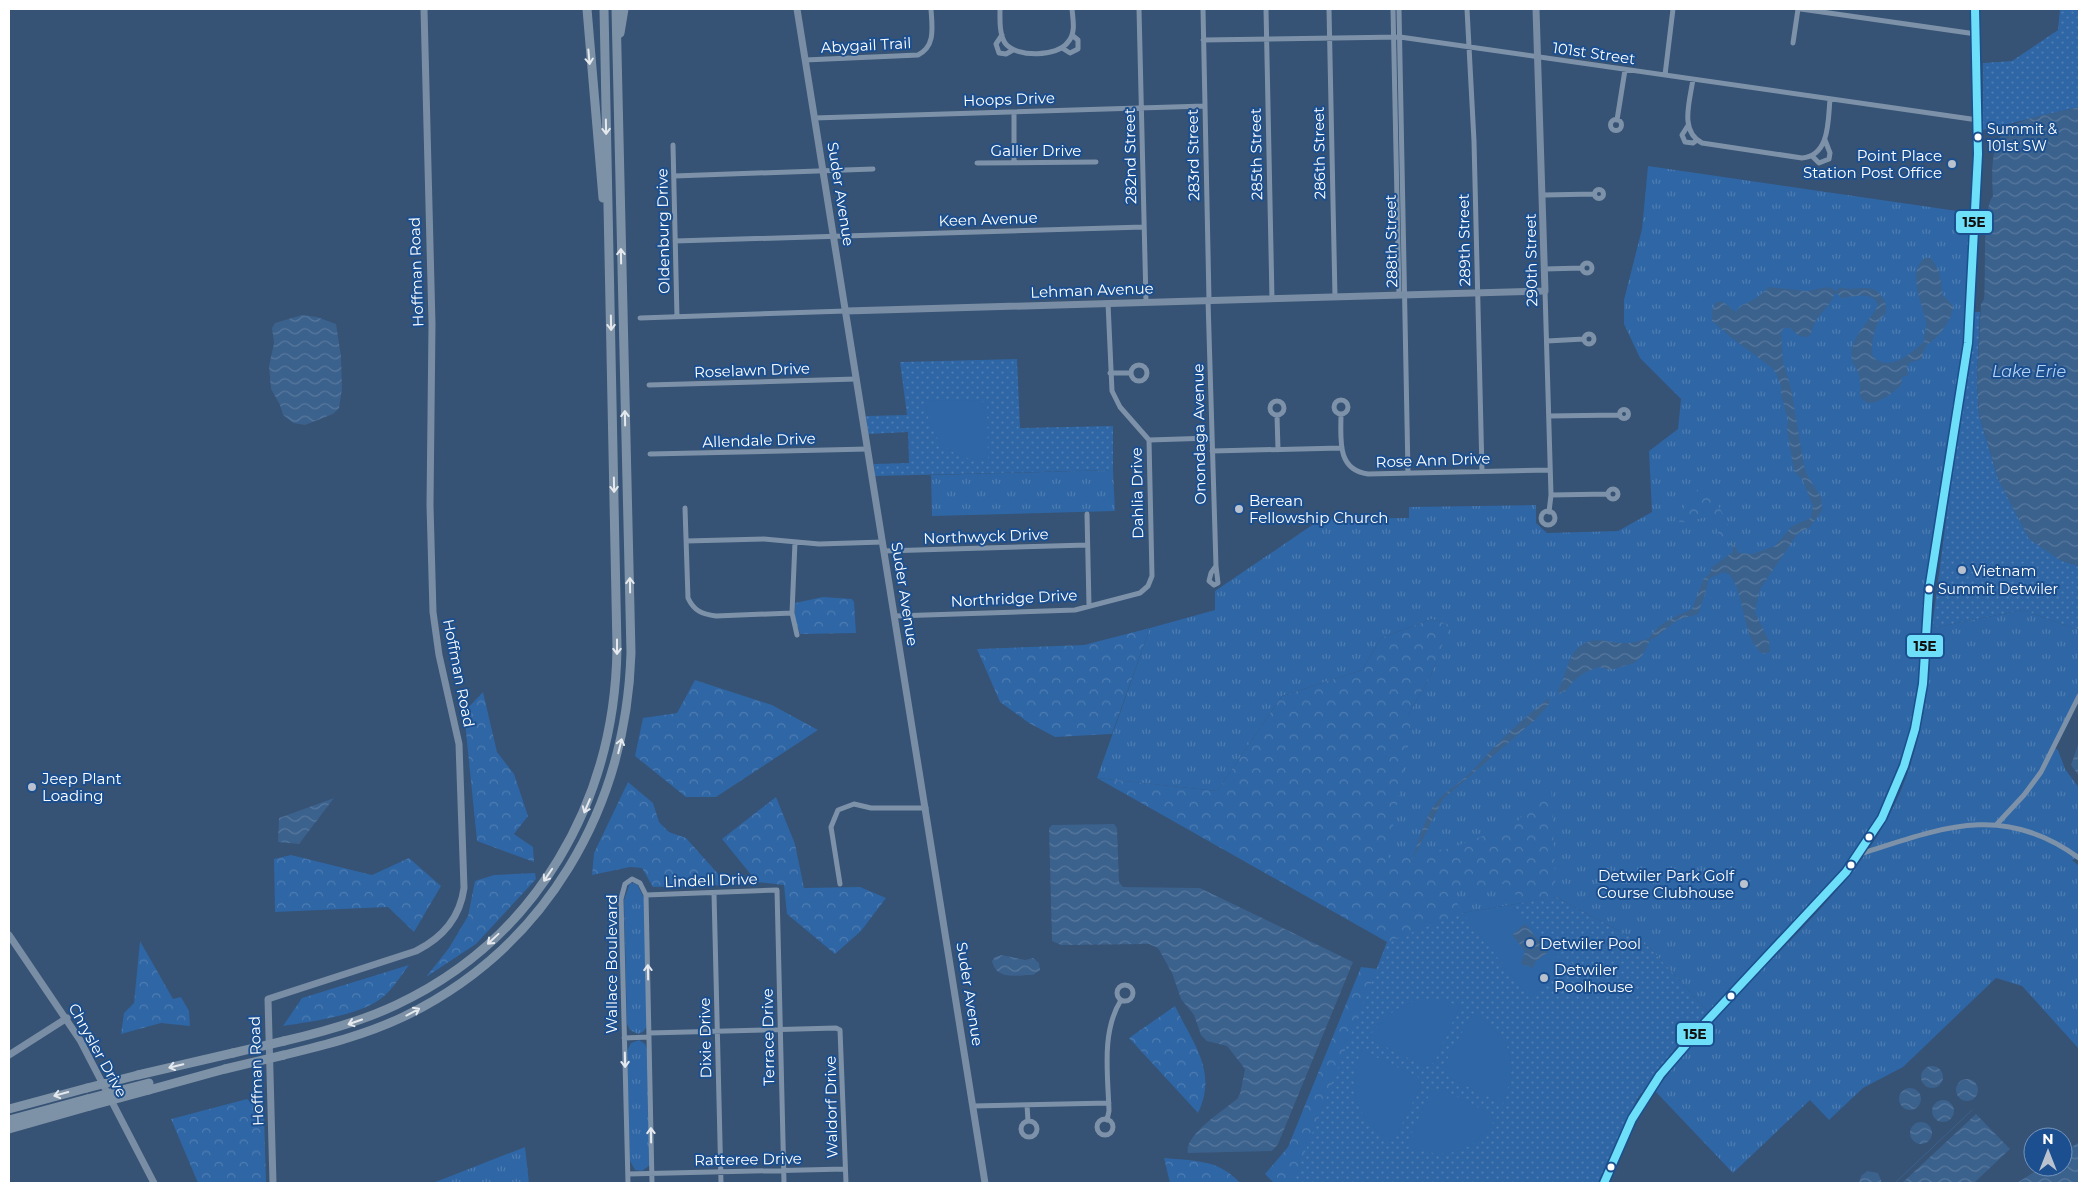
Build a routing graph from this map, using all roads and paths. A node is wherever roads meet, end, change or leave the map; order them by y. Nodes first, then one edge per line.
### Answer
1 (424, 9) edge
2 (587, 9) edge
3 (604, 9) edge
4 (616, 9) edge
5 (624, 9) edge
6 (797, 9) edge
7 (931, 9) edge
8 (1000, 9) edge
9 (1072, 9) edge
10 (1139, 9) edge
11 (1203, 9) edge
12 (1266, 9) edge
13 (1329, 9) edge
14 (1393, 9) edge
15 (1399, 9) edge
16 (1467, 9) edge
17 (1536, 9) edge
18 (1673, 9) edge
19 (1800, 9) edge
20 (1975, 9) edge
21 (1976, 34) junction
22 (1072, 35) junction
23 (1002, 36) junction
24 (1397, 37) junction
25 (1329, 38) junction
26 (1203, 40) junction
27 (1266, 40) junction
28 (1793, 43) dead end
29 (1469, 47) junction
30 (1062, 48) junction
31 (1014, 50) junction
32 (617, 56) junction
33 (1538, 57) junction
34 (805, 60) junction
35 (1624, 70) junction
36 (1664, 75) junction
37 (1693, 80) junction
38 (1830, 99) junction
39 (1205, 106) junction
40 (1141, 108) junction
41 (1014, 112) junction
42 (814, 118) junction
43 (1617, 120) dead end
44 (1978, 120) junction
45 (1687, 127) junction
46 (1697, 140) junction
47 (1825, 140) junction
48 (673, 145) dead end
49 (1812, 156) junction
50 (1014, 162) junction
51 (1096, 162) dead end
52 (977, 163) dead end
53 (874, 169) dead end
54 (823, 170) junction
55 (674, 176) junction
56 (1594, 194) dead end
57 (1544, 195) junction
58 (1144, 226) junction
59 (833, 236) junction
60 (676, 241) junction
61 (609, 257) junction
62 (1582, 268) dead end
63 (1545, 269) junction
64 (1545, 291) junction
65 (1478, 293) junction
66 (1402, 295) junction
67 (1335, 297) junction
68 (1272, 299) junction
69 (1209, 300) junction
70 (1146, 302) junction
71 (1108, 303) junction
72 (846, 311) junction
73 (677, 317) junction
74 (640, 318) dead end
75 (1584, 339) dead end
76 (1547, 340) junction
77 (1110, 373) junction
78 (1131, 373) dead end
79 (856, 379) junction
80 (649, 386) dead end
81 (1341, 414) dead end
82 (1277, 415) dead end
83 (1619, 415) dead end
84 (1549, 416) junction
85 (1212, 438) junction
86 (1149, 440) junction
87 (1341, 448) junction
88 (868, 449) junction
89 (1278, 450) junction
90 (1212, 451) junction
91 (650, 454) dead end
92 (1550, 470) junction
93 (1482, 471) junction
94 (1408, 473) junction
95 (1608, 494) dead end
96 (1551, 495) junction
97 (685, 508) dead end
98 (1549, 512) dead end
99 (1087, 514) dead end
100 (686, 541) junction
101 (795, 542) junction
102 (883, 542) junction
103 (1087, 545) junction
104 (884, 551) junction
105 (1216, 566) dead end
106 (1152, 576) joint
107 (1089, 606) junction
108 (792, 613) junction
109 (895, 616) junction
110 (797, 635) dead end
111 (2079, 696) edge
112 (926, 808) junction
113 (1997, 824) junction
114 (1860, 854) junction
115 (2079, 858) edge
116 (840, 884) dead end
117 (777, 890) joint
118 (714, 893) junction
119 (646, 895) junction
120 (9, 935) edge
121 (1121, 1000) dead end
122 (67, 1018) junction
123 (781, 1030) junction
124 (717, 1031) junction
125 (649, 1035) junction
126 (624, 1038) junction
127 (9, 1055) edge
128 (36, 1101) junction
129 (88, 1103) junction
130 (1109, 1103) junction
131 (9, 1104) edge
132 (1028, 1105) junction
133 (973, 1106) junction
134 (9, 1109) edge
135 (9, 1120) edge
136 (1107, 1120) dead end
137 (1028, 1121) dead end
138 (9, 1129) edge
139 (845, 1169) junction
140 (784, 1171) junction
141 (721, 1172) junction
142 (628, 1174) junction
143 (652, 1174) junction
144 (154, 1183) edge
145 (273, 1183) edge
146 (628, 1183) edge
147 (652, 1183) edge
148 (721, 1183) edge
149 (784, 1183) edge
150 (846, 1183) edge
151 (985, 1183) edge
152 (1604, 1183) edge

1 - 145 street, Hoffman Road
2 -> 61 highway
3 -> 61 highway
4 - 32 highway
5 - 32 highway
6 - 34 street, Suder Avenue
7 - 34 street, Abygail Trail
8 - 23 street
9 - 22 street
10 - 40 street, 282nd Street
11 - 26 street, 283rd Street
12 - 27 street, 285th Street
13 - 25 street, 286th Street
14 - 24 street, 288th Street
15 - 24 street, 288th Street
16 - 29 street, 289th Street
17 - 33 street, 290th Street
18 - 36 street
19 - 21 street
19 - 28 street
20 - 21 street
21 - 44 street
22 - 30 street
22 - 30 street
23 - 31 street
23 - 31 street
24 - 25 street, 101st Street
24 - 29 street, 101st Street
24 - 66 street, 288th Street
25 - 27 street, 101st Street
25 - 67 street, 286th Street
26 - 27 street, 101st Street
26 - 39 street, 283rd Street
27 - 68 street, 285th Street
29 - 33 street, 101st Street
29 - 65 street, 289th Street
30 - 31 street
129 -> 32 highway, bridge
33 - 35 street, 101st Street
33 - 57 street, 290th Street
34 - 42 street, Suder Avenue
35 - 36 street, 101st Street
35 - 43 street
36 - 37 street, 101st Street
37 - 38 street, 101st Street
37 - 45 street
38 - 44 street, 101st Street
38 - 47 street
39 - 40 street, Hoops Drive
39 - 69 street, 283rd Street
40 - 41 street, Hoops Drive
40 - 58 street, 282nd Street
41 - 42 street, Hoops Drive
41 - 50 street
42 - 54 street, Suder Avenue
44 - 114 street
45 - 46 street
45 - 46 street
46 - 49 street
47 - 49 street
47 - 49 street
48 - 55 street, Oldenburg Drive
50 - 51 street, Gallier Drive
50 - 52 street, Gallier Drive
53 - 54 street
54 - 55 street
54 - 59 street, Suder Avenue
55 - 60 street, Oldenburg Drive
56 - 57 street
57 - 63 street, 290th Street
58 - 59 street, Keen Avenue
58 - 70 street, 282nd Street
59 - 60 street, Keen Avenue
59 - 72 street, Suder Avenue
60 - 73 street, Oldenburg Drive
61 -> 128 highway, bridge
62 - 63 street
63 - 64 street, 290th Street
64 - 65 street, Lehman Avenue
64 - 76 street, 290th Street
65 - 66 street, Lehman Avenue
65 - 93 street, 289th Street
66 - 67 street, Lehman Avenue
66 - 94 street, 288th Street
67 - 68 street, Lehman Avenue
68 - 69 street, Lehman Avenue
69 - 70 street, Lehman Avenue
69 - 85 street, Onondaga Avenue
70 - 71 street, Lehman Avenue
71 - 72 street, Lehman Avenue
71 - 77 street, Dahlia Drive
72 - 73 street, Lehman Avenue
72 - 79 street, Suder Avenue
73 - 74 street, Lehman Avenue
75 - 76 street
76 - 84 street, 290th Street
77 - 78 street
77 - 86 street, Dahlia Drive
79 - 80 street, Roselawn Drive
79 - 88 street, Suder Avenue
81 - 87 street
82 - 89 street
83 - 84 street
84 - 92 street, 290th Street
85 - 86 street
85 - 90 street, Onondaga Avenue
86 - 106 street, Dahlia Drive
87 - 89 street
87 - 94 street, Rose Ann Drive
88 - 91 street, Allendale Drive
88 - 102 street, Suder Avenue
89 - 90 street
90 - 105 street, Onondaga Avenue
92 - 93 street, Rose Ann Drive
92 - 96 street, 290th Street
93 - 94 street, Rose Ann Drive
95 - 96 street
96 - 98 street, 290th Street
97 - 100 street
99 - 103 street
100 - 101 street
100 - 108 street
101 - 102 street
101 - 108 street
102 - 104 street, Suder Avenue
103 - 104 street, Northwyck Drive
103 - 107 street
104 - 109 street, Suder Avenue
106 - 107 street, Northridge Drive
107 - 109 street, Northridge Drive
108 - 110 street
109 - 112 street, Suder Avenue
111 - 113 street
112 - 116 street
112 - 133 street, Suder Avenue
113 - 114 street
113 - 115 street
114 - 152 street
117 - 118 street, Lindell Drive
117 - 123 street, Terrace Drive
118 - 119 street, Lindell Drive
118 - 124 street, Dixie Drive
125 -> 119 street
119 - 126 street, Wallace Boulevard
120 - 122 street, Chrysler Drive
121 - 130 street
122 - 127 street
122 - 144 street, Chrysler Drive
123 - 124 street
123 - 139 street, Waldorf Drive
123 - 140 street, Terrace Drive
124 - 125 street
124 - 141 street, Dixie Drive
125 - 126 street
143 -> 125 street
126 -> 142 street, Wallace Boulevard
128 - 131 highway
128 - 134 highway
129 - 135 highway
129 - 138 highway
130 - 132 street
130 - 136 street
132 - 133 street
132 - 137 street
133 - 151 street, Suder Avenue
139 - 140 street, Ratteree Drive
139 - 150 street, Waldorf Drive
140 - 141 street, Ratteree Drive
140 - 149 street, Terrace Drive
141 - 143 street, Ratteree Drive
141 - 148 street, Dixie Drive
142 - 143 street, Ratteree Drive
142 - 146 street, Wallace Boulevard
143 - 147 street

